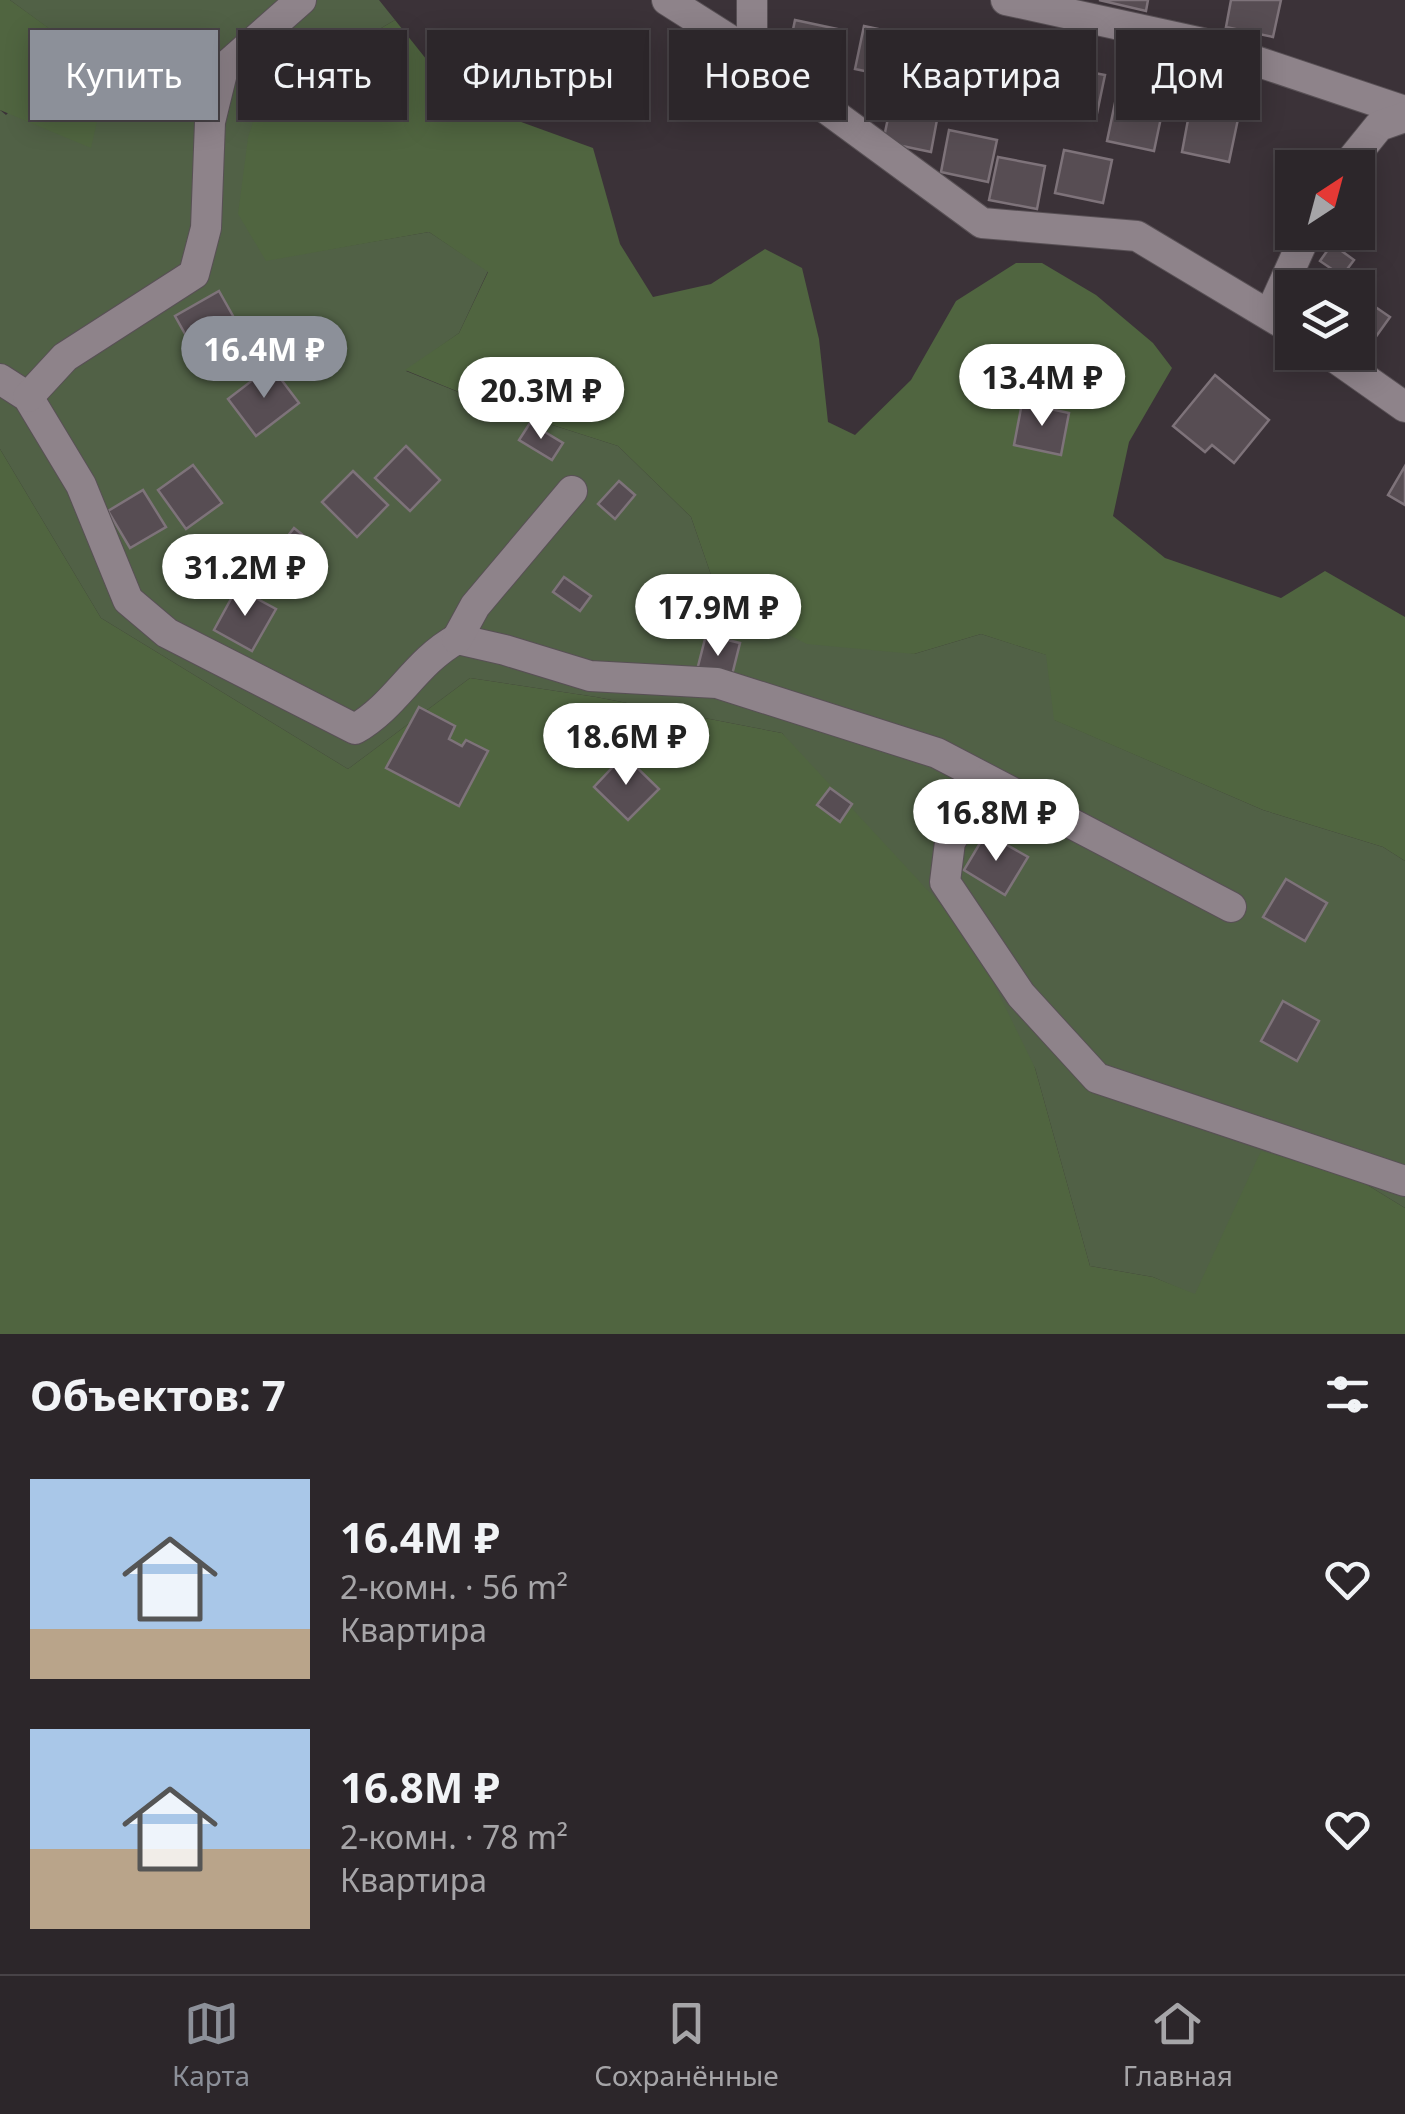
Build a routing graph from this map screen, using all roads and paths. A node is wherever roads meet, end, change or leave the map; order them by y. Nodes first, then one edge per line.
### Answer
1 (302, 0) edge
2 (667, 0) edge
3 (752, 0) edge
4 (1006, 0) edge
5 (714, 30) edge
6 (752, 30) edge
7 (1405, 114) edge
8 (841, 120) edge
9 (1360, 150) edge
10 (1275, 317) edge
11 (1352, 370) edge
12 (0, 380) edge
13 (28, 396) junction
14 (1405, 406) edge
15 (572, 491) dead end
16 (456, 640) junction
17 (987, 780) junction
18 (1231, 907) dead end
19 (1405, 1181) edge

1 - 13 street
2 - 5 street
3 - 6 street
4 - 7 street
7 - 9 street
8 - 10 street
11 - 14 street
12 - 13 street
13 - 16 street
15 - 16 street
16 - 17 street
17 - 18 street
17 - 19 street

